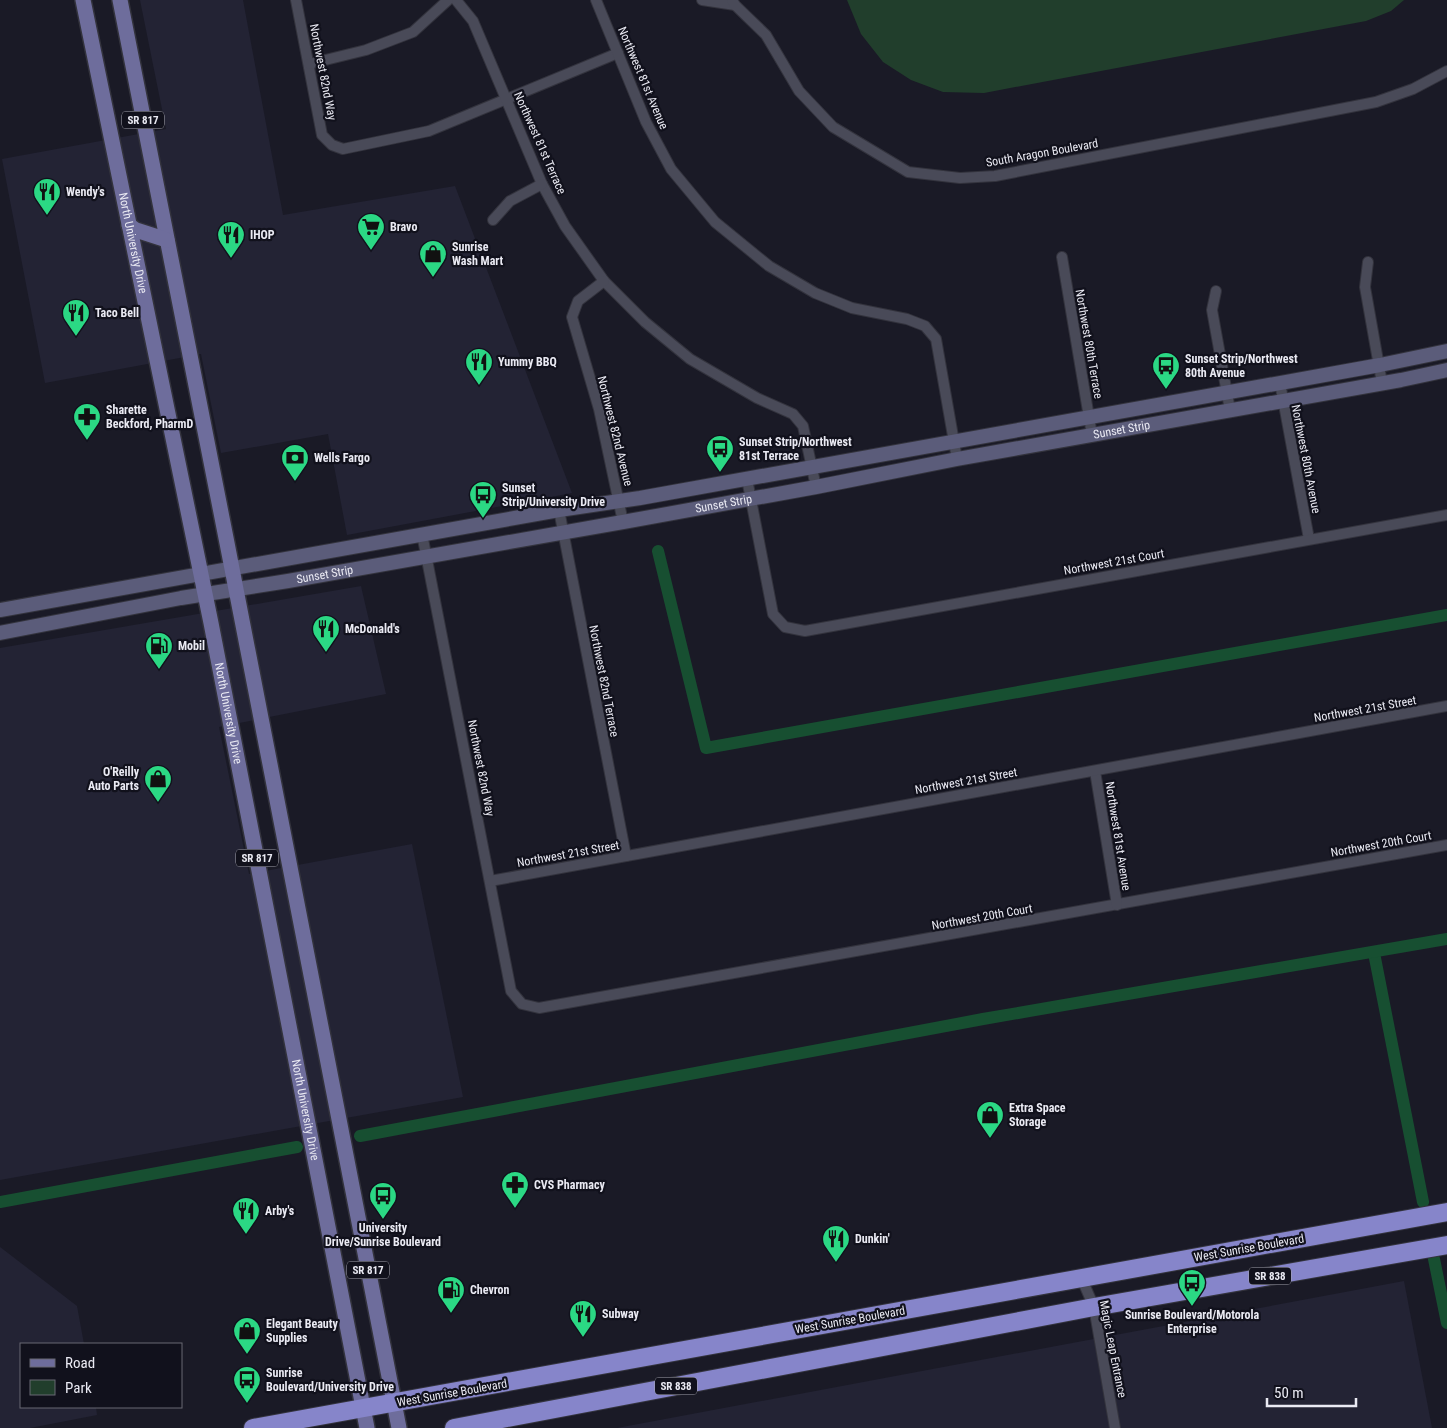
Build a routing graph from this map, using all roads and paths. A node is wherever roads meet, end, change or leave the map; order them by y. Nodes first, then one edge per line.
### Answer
1 (83, 0) edge
2 (120, 0) edge
3 (296, 0) edge
4 (448, 0) edge
5 (456, 0) edge
6 (596, 0) edge
7 (702, 1) edge
8 (733, 2) edge
9 (618, 53) junction
10 (309, 64) junction
11 (1447, 71) edge
12 (507, 100) junction
13 (542, 184) junction
14 (493, 220) dead end
15 (129, 225) junction
16 (167, 240) junction
17 (1062, 257) dead end
18 (1368, 262) dead end
19 (604, 281) junction
20 (1216, 291) dead end
21 (1447, 351) edge
22 (1380, 366) junction
23 (1447, 370) edge
24 (1280, 383) junction
25 (1382, 383) junction
26 (1227, 392) junction
27 (1283, 401) junction
28 (1230, 410) junction
29 (1089, 417) junction
30 (1092, 435) junction
31 (954, 442) junction
32 (958, 459) junction
33 (812, 467) junction
34 (747, 479) junction
35 (816, 487) junction
36 (750, 499) junction
37 (619, 500) junction
38 (559, 510) junction
39 (1447, 515) edge
40 (623, 522) junction
41 (563, 532) junction
42 (422, 534) junction
43 (1309, 539) junction
44 (426, 557) junction
45 (232, 568) junction
46 (201, 574) junction
47 (236, 590) junction
48 (205, 594) junction
49 (0, 610) edge
50 (0, 633) edge
51 (1447, 706) edge
52 (1095, 771) junction
53 (1447, 845) edge
54 (626, 856) junction
55 (490, 881) junction
56 (1117, 905) junction
57 (522, 1004) joint
58 (1447, 1212) edge
59 (1447, 1245) edge
60 (1081, 1277) junction
61 (1094, 1307) junction
62 (394, 1403) junction
63 (363, 1408) junction
64 (254, 1428) edge
65 (367, 1428) edge
66 (399, 1428) edge
67 (454, 1428) edge
68 (1115, 1428) edge

1 - 15 main road, North University Drive / SR 817
2 - 16 main road, SR 817
3 - 10 street, Northwest 82nd Way
4 - 10 street
5 - 12 street, Northwest 81st Terrace
6 - 9 street, Northwest 81st Avenue
7 - 8 street, South Aragon Boulevard
8 - 11 street, South Aragon Boulevard
9 - 12 street
9 - 31 street, Northwest 81st Avenue
10 - 12 street, Northwest 82nd Way
12 - 13 street, Northwest 81st Terrace
13 - 14 street
13 - 19 street, Northwest 81st Terrace
15 - 16 main road
15 - 46 main road, North University Drive / SR 817
16 - 45 main road, SR 817
17 - 29 street, Northwest 80th Terrace
18 - 22 street
19 - 33 street, Northwest 81st Terrace
19 - 37 street, Northwest 82nd Avenue
20 - 26 street
21 - 22 street, Sunset Strip
22 - 24 street, Sunset Strip
22 - 25 street
23 - 25 street, Sunset Strip
24 - 26 street, Sunset Strip
24 - 27 street, Northwest 80th Avenue
25 - 27 street, Sunset Strip
26 - 28 street
26 - 29 street, Sunset Strip
27 - 28 street, Sunset Strip
27 - 43 street, Northwest 80th Avenue
28 - 30 street, Sunset Strip
29 - 30 street, Northwest 80th Terrace
29 - 31 street, Sunset Strip
30 - 32 street, Sunset Strip
31 - 32 street, Northwest 81st Avenue
31 - 33 street, Sunset Strip
32 - 35 street, Sunset Strip
33 - 34 street, Sunset Strip
33 - 35 street, Northwest 81st Terrace
34 - 36 street
34 - 37 street, Sunset Strip
35 - 36 street, Sunset Strip
36 - 40 street, Sunset Strip
36 - 43 street, Northwest 21st Court
37 - 38 street, Sunset Strip
37 - 40 street, Northwest 82nd Avenue
38 - 41 street, Northwest 82nd Terrace
38 - 42 street, Sunset Strip
39 - 43 street, Northwest 21st Court
40 - 41 street, Sunset Strip
41 - 44 street, Sunset Strip
41 - 54 street, Northwest 82nd Terrace
42 - 44 street, Northwest 82nd Way
42 - 45 street, Sunset Strip
44 - 47 street, Sunset Strip
44 - 55 street, Northwest 82nd Way
45 - 46 street, Sunset Strip
45 - 47 main road, SR 817
46 - 48 main road, North University Drive / SR 817
46 - 49 street, Sunset Strip
47 - 48 street, Sunset Strip
47 - 62 main road, SR 817
48 - 50 street, Sunset Strip
48 - 63 main road, North University Drive / SR 817
51 - 52 street, Northwest 21st Street
52 - 54 street, Northwest 21st Street
52 - 56 street, Northwest 81st Avenue
53 - 56 street, Northwest 20th Court
54 - 55 street, Northwest 21st Street
55 - 57 street, Northwest 82nd Way
56 - 57 street, Northwest 20th Court
58 - 60 highway, West Sunrise Boulevard
59 - 61 highway, SR 838
60 - 61 street, Magic Leap Entrance
60 - 62 highway, West Sunrise Boulevard
61 - 67 highway, SR 838
61 - 68 street, Magic Leap Entrance
62 - 63 highway, West Sunrise Boulevard
62 - 66 main road, SR 817
63 - 64 highway, West Sunrise Boulevard
63 - 65 main road, North University Drive / SR 817

